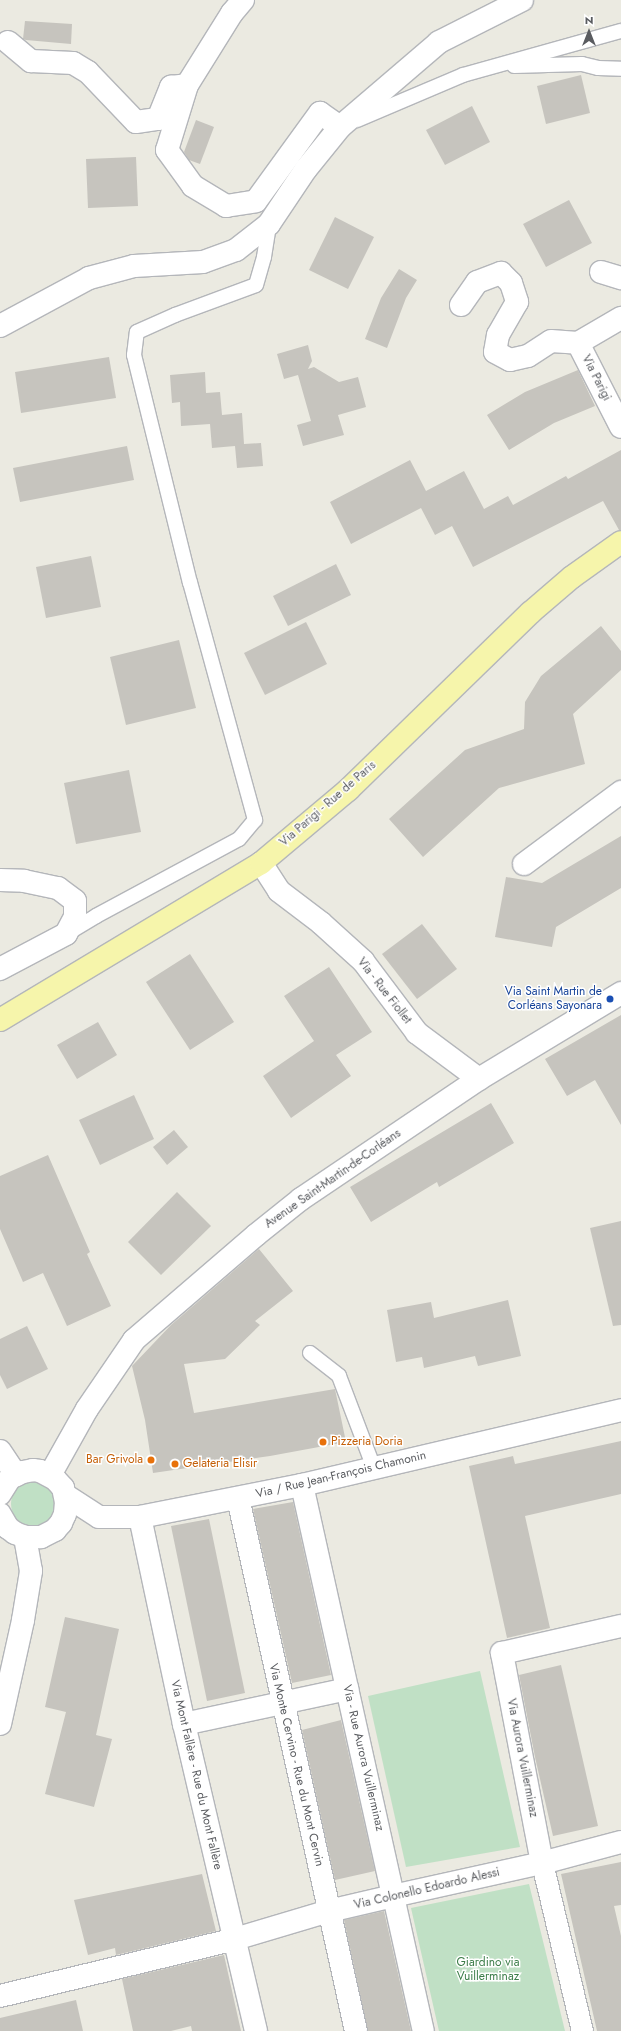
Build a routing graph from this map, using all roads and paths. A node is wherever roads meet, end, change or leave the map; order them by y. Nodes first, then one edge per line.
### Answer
1 (243, 0) edge
2 (522, 0) edge
3 (621, 30) edge
4 (8, 42) dead end
5 (495, 66) junction
6 (621, 69) edge
7 (187, 85) junction
8 (340, 127) junction
9 (269, 224) junction
10 (461, 305) dead end
11 (621, 318) edge
12 (0, 326) edge
13 (578, 343) junction
14 (621, 427) edge
15 (621, 542) edge
16 (621, 792) edge
17 (261, 863) junction
18 (524, 864) dead end
19 (0, 880) edge
20 (66, 934) junction
21 (0, 969) edge
22 (621, 993) edge
23 (0, 1020) edge
24 (479, 1079) junction
25 (310, 1353) dead end
26 (621, 1410) edge
27 (0, 1451) edge
28 (374, 1468) junction
29 (16, 1475) junction
30 (50, 1475) junction
31 (302, 1485) junction
32 (0, 1494) edge
33 (65, 1495) junction
34 (238, 1498) junction
35 (0, 1514) edge
36 (140, 1517) junction
37 (25, 1537) junction
38 (621, 1626) edge
39 (347, 1689) junction
40 (282, 1703) junction
41 (0, 1724) edge
42 (184, 1724) junction
43 (621, 1842) edge
44 (542, 1863) junction
45 (393, 1896) junction
46 (330, 1911) junction
47 (235, 1939) junction
48 (0, 1996) edge
49 (256, 2031) edge
50 (356, 2031) edge
51 (423, 2031) edge
52 (582, 2031) edge

1 - 7 street
2 - 8 street
3 - 5 lane
4 - 7 street
5 - 6 lane
5 - 8 lane
7 - 8 street
8 - 9 street
9 - 12 street
9 - 20 lane
10 - 13 street, Via Parigi
11 - 13 street
13 - 14 street, Via Parigi
15 - 17 main road, Via Parigi - Rue de Paris
16 - 18 street
17 - 23 main road, Via Parigi - Rue de Paris
17 - 24 street, Via - Rue Fiollet
19 - 20 street
20 - 21 street
22 - 24 street, Avenue Saint-Martin-de-Corléans
24 - 30 street, Avenue Saint-Martin-de-Corléans
25 - 28 lane
26 - 28 street, Via / Rue Jean-François Chamonin
27 - 29 street
28 - 31 street, Via / Rue Jean-François Chamonin
29 - 30 street
29 - 32 street
30 - 33 street
31 - 34 street, Via / Rue Jean-François Chamonin
31 - 39 street, Via - Rue Aurora Vuillerminaz
33 - 36 street, Via / Rue Jean-François Chamonin
33 - 37 street
34 - 36 street, Via / Rue Jean-François Chamonin
34 - 40 street, Via Monte Cervino - Rue du Mont Cervin
35 - 37 street
36 - 42 street, Via Mont Fallère - Rue du Mont Fallère
37 - 41 street
38 - 44 street, Via Aurora Vuillerminaz
39 - 40 street
39 - 45 street, Via - Rue Aurora Vuillerminaz
40 - 42 street
40 - 46 street, Via Monte Cervino - Rue du Mont Cervin
42 - 47 street, Via Mont Fallère - Rue du Mont Fallère
43 - 44 street, Via Colonello Edoardo Alessi
44 - 45 street, Via Colonello Edoardo Alessi
44 - 52 street
45 - 46 street, Via Colonello Edoardo Alessi
45 - 51 street, Via - Rue Aurora Vuillerminaz
46 - 47 street, Via Colonello Edoardo Alessi
46 - 50 street, Via Monte Cervino - Rue du Mont Cervin
47 - 48 street, Via Colonello Edoardo Alessi
47 - 49 street, Via Mont Fallère - Rue du Mont Fallère

